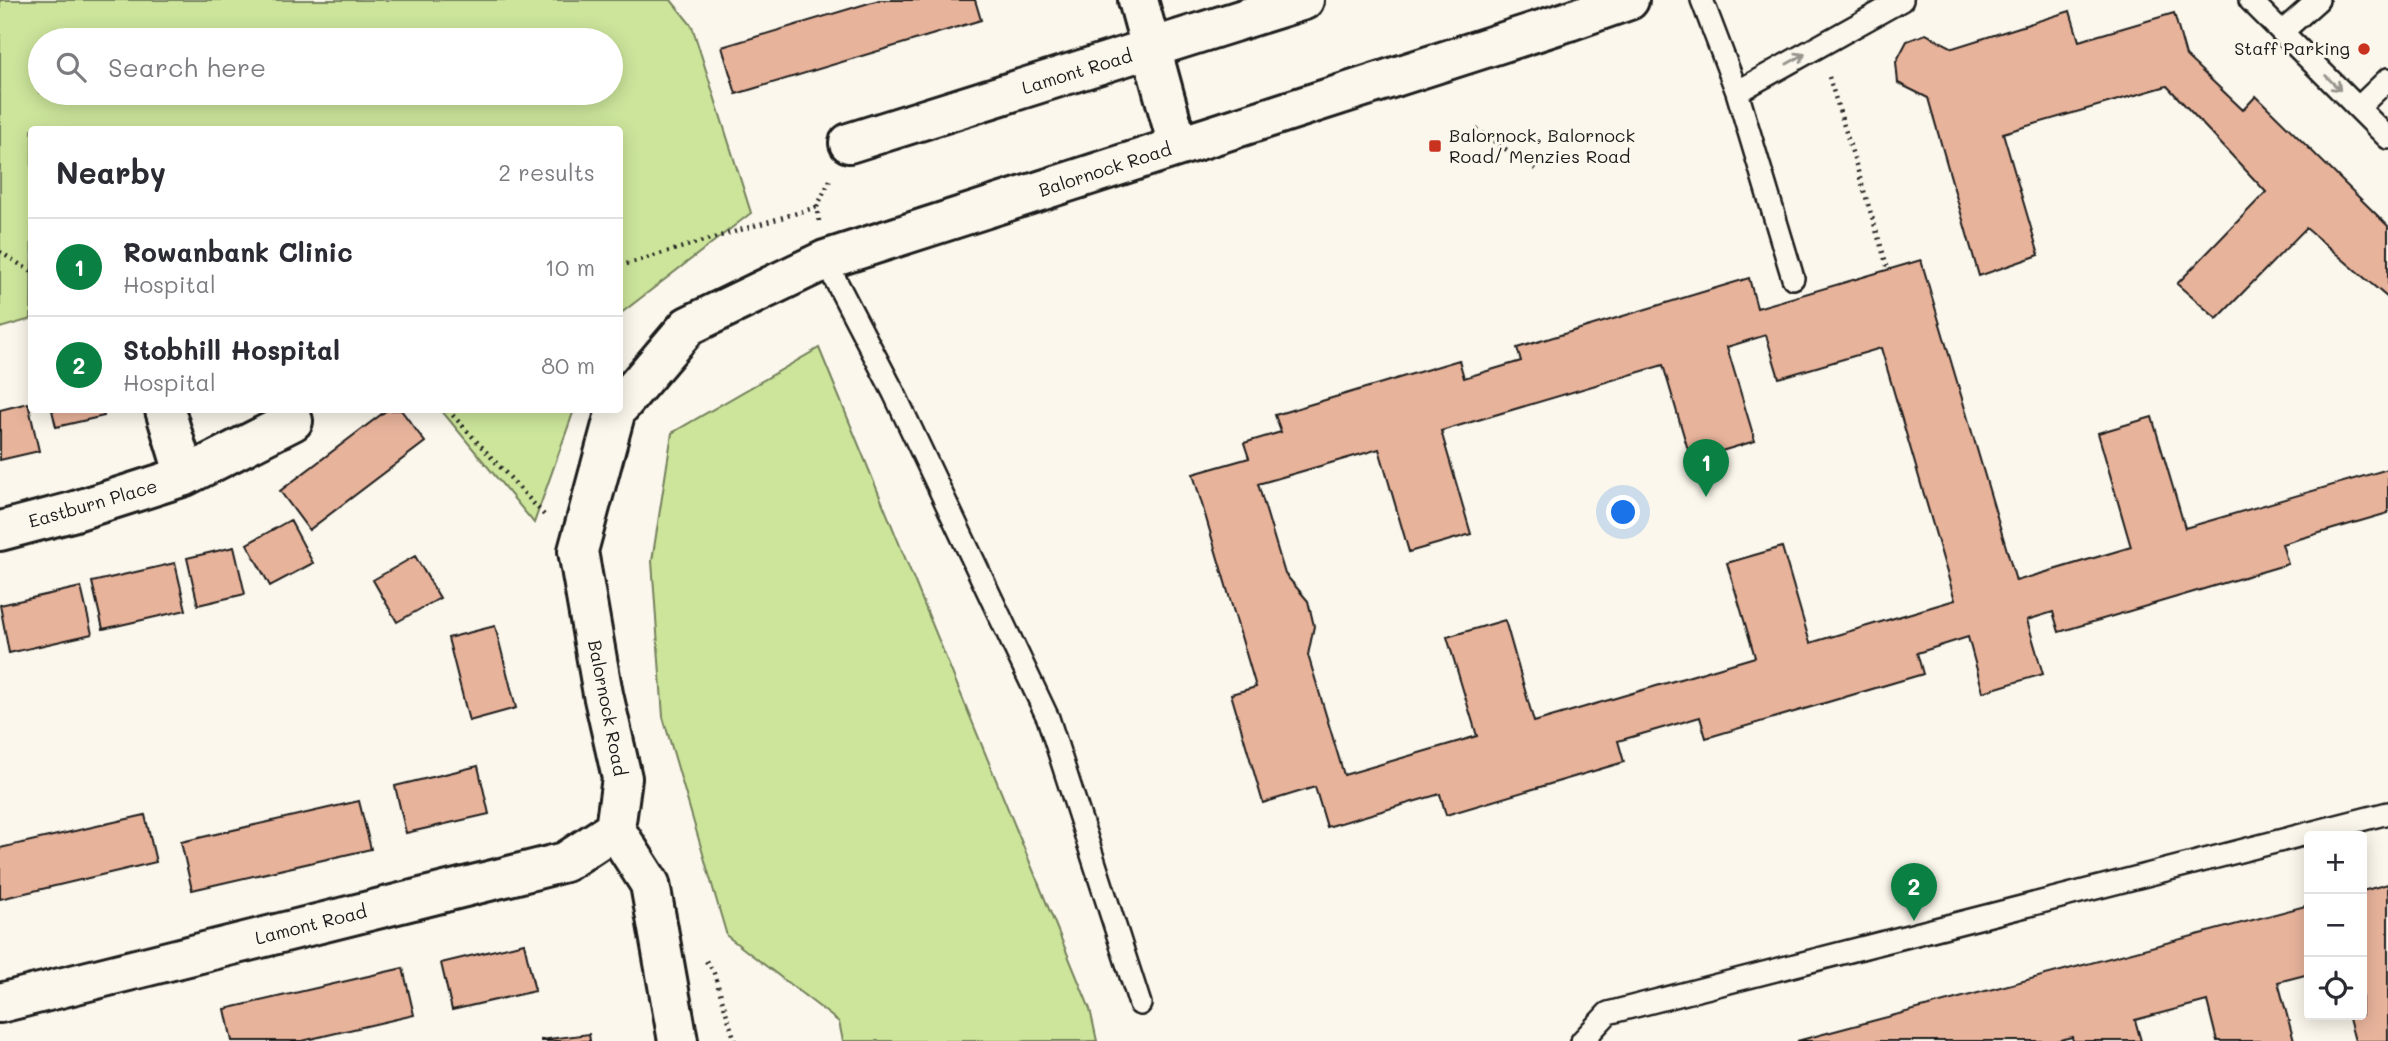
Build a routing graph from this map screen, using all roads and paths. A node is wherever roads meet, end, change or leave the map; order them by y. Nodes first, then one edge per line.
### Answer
1 (1138, 0) edge
2 (1304, 0) edge
3 (1629, 0) edge
4 (1702, 0) edge
5 (1902, 0) edge
6 (2250, 0) edge
7 (2318, 0) edge
8 (2282, 32) junction
9 (1819, 46) junction
10 (1151, 49) junction
11 (2388, 79) edge
12 (1737, 92) junction
13 (2358, 108) junction
14 (1476, 129) dead end
15 (2388, 138) edge
16 (849, 142) joint
17 (1178, 146) junction
18 (1535, 169) dead end
19 (817, 207) junction
20 (0, 252) edge
21 (825, 260) junction
22 (623, 265) edge
23 (1888, 269) dead end
24 (28, 270) edge
25 (1793, 278) dead end
26 (623, 402) edge
27 (166, 413) edge
28 (451, 413) edge
29 (617, 413) edge
30 (293, 421) dead end
31 (185, 476) junction
32 (0, 531) edge
33 (578, 551) junction
34 (2388, 813) edge
35 (615, 830) junction
36 (0, 1003) edge
37 (1140, 1004) dead end
38 (678, 1041) edge
39 (1583, 1041) edge

1 - 10 street
2 - 10 street, Lamont Road
3 - 17 street, Balornock Road
4 - 12 lane
5 - 9 lane
6 - 8 lane
7 - 8 lane
8 -> 13 lane
12 -> 9 lane
9 - 23 path
10 - 16 street, Lamont Road
10 - 17 street
11 - 13 lane
12 - 25 lane
13 - 15 lane
14 - 18 path
16 - 19 path
17 - 21 street, Balornock Road
19 - 21 path
19 - 22 path
20 - 24 path
21 - 26 street, Balornock Road
21 - 37 lane
27 - 31 street
28 - 33 path
29 - 33 street, Balornock Road
30 - 31 street, Eastburn Place
31 - 32 street, Eastburn Place
33 - 35 street, Balornock Road
34 - 39 lane
35 - 36 street, Lamont Road
35 - 38 street

